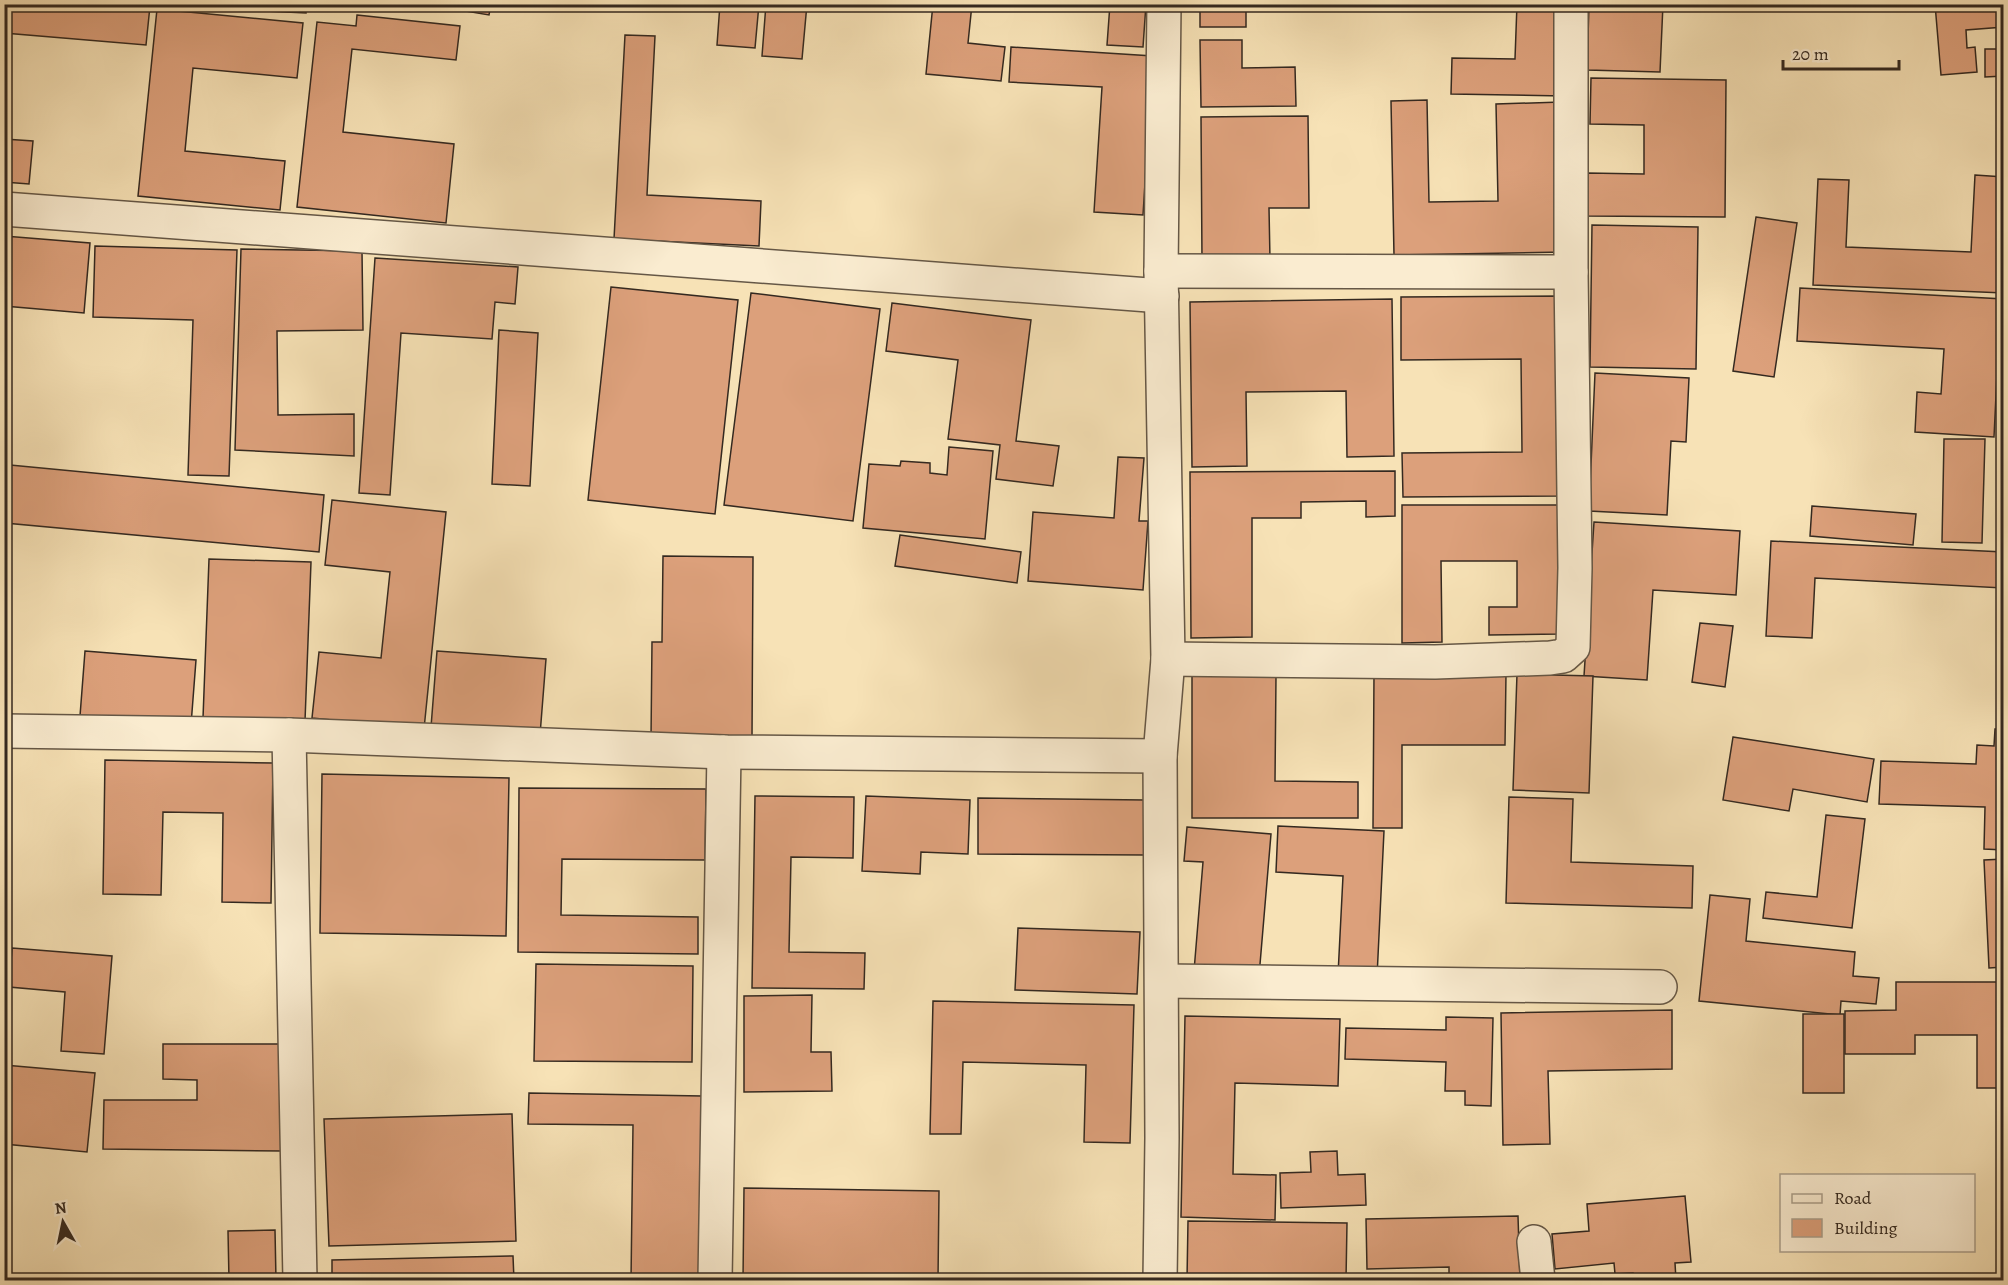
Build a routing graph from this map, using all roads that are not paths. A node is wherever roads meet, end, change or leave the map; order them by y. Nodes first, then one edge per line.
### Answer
1 (1164, 4) edge
2 (1571, 4) edge
3 (4, 209) edge
4 (1571, 272) junction
5 (1161, 283) junction
6 (1168, 659) junction
7 (4, 731) edge
8 (289, 735) junction
9 (724, 752) junction
10 (1160, 756) junction
11 (1162, 981) junction
12 (1660, 987) dead end
13 (1534, 1242) dead end
14 (300, 1281) edge
15 (716, 1281) edge
16 (1160, 1281) edge
17 (1538, 1281) edge

1 - 5 street
2 - 4 street
3 - 5 street
4 - 5 street
4 - 6 street
5 - 6 street
6 - 10 street
7 - 8 street
8 - 9 street
8 - 14 street
9 - 10 street
9 - 15 street
10 - 11 street
11 - 12 street
11 - 16 street
13 - 17 street

